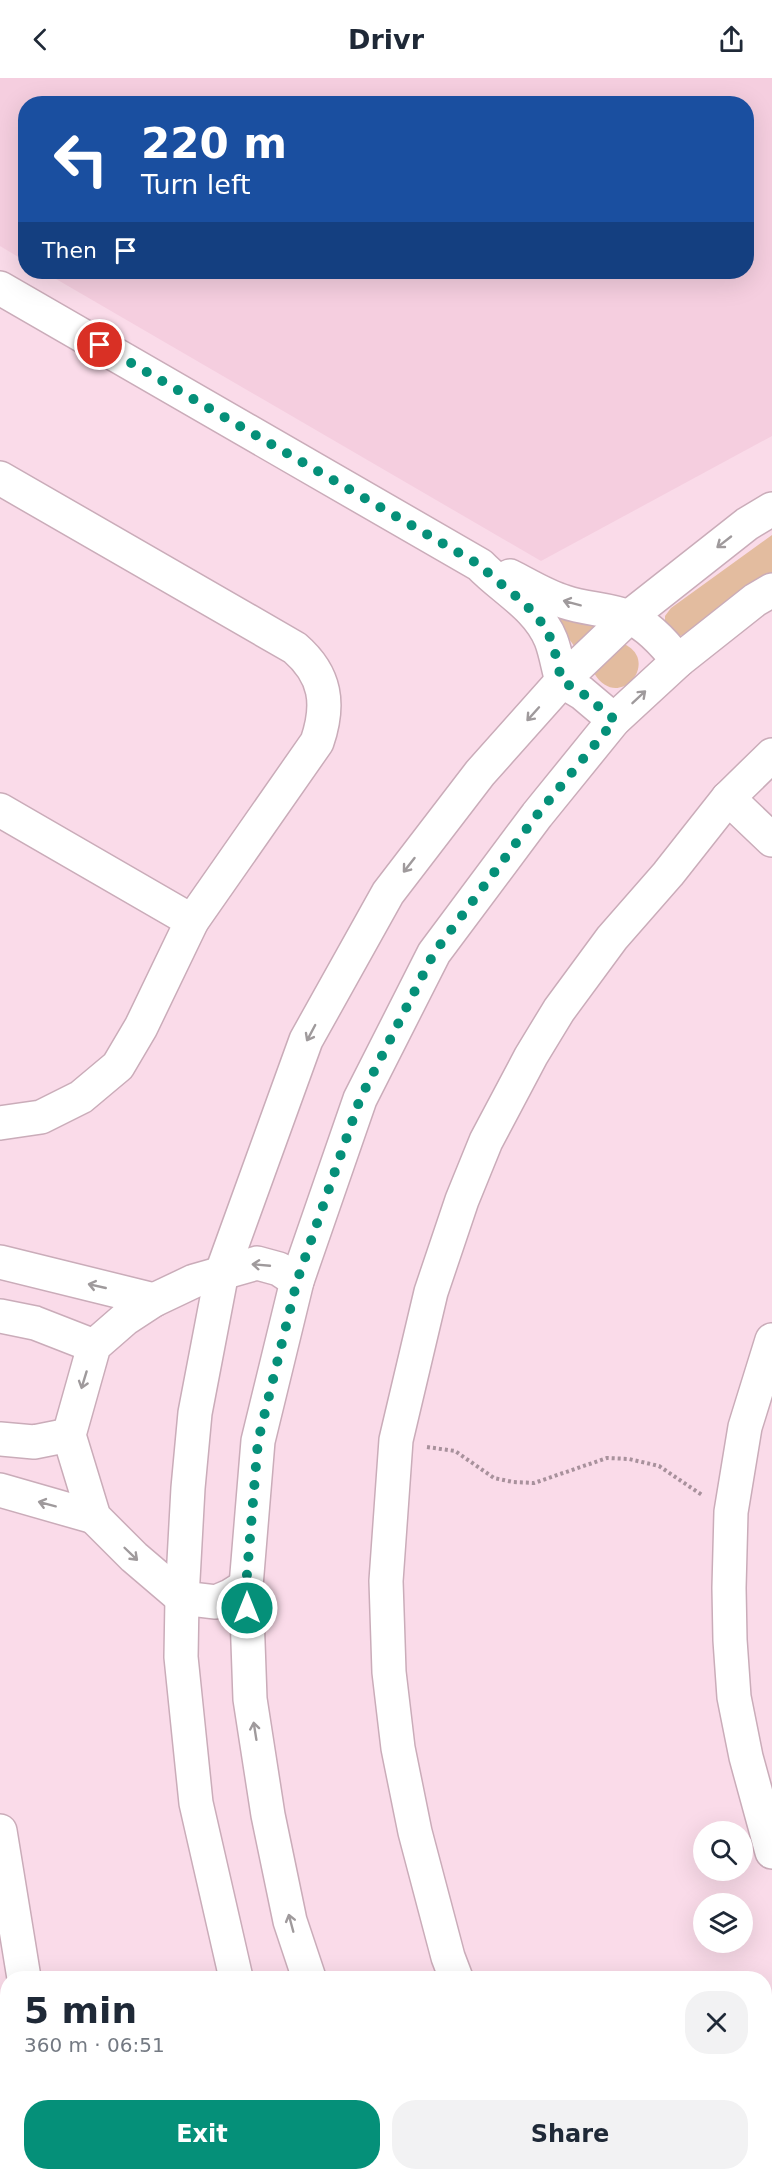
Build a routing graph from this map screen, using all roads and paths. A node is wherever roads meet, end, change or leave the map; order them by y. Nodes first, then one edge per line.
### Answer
1 (0, 288) edge
2 (0, 478) edge
3 (772, 509) edge
4 (480, 565) junction
5 (772, 590) edge
6 (629, 617) junction
7 (678, 661) junction
8 (562, 681) junction
9 (615, 720) junction
10 (772, 755) edge
11 (728, 798) junction
12 (0, 810) edge
13 (772, 840) edge
14 (192, 921) junction
15 (0, 1123) edge
16 (0, 1263) edge
17 (222, 1272) junction
18 (297, 1281) junction
19 (154, 1300) junction
20 (0, 1316) edge
21 (772, 1340) edge
22 (94, 1346) junction
23 (69, 1435) junction
24 (0, 1439) edge
25 (396, 1440) junction
26 (0, 1490) edge
27 (731, 1512) junction
28 (94, 1517) junction
29 (246, 1586) junction
30 (182, 1598) junction
31 (0, 1831) edge
32 (772, 1852) edge
33 (23, 1971) edge
34 (234, 1971) edge
35 (307, 1971) edge
36 (453, 1971) edge

1 - 4 street
2 - 14 street
3 -> 6 street
6 -> 4 street
4 - 8 street
5 - 7 street
6 - 7 street
6 - 8 street
9 -> 7 street
8 - 9 street
8 -> 17 street
9 - 18 street
10 - 11 street
11 - 13 street
11 - 25 street
12 - 14 street
14 - 15 street
19 -> 16 street
18 -> 17 street
17 - 19 street
17 - 30 street
18 - 29 street
19 - 22 street
20 - 22 street
21 - 27 street
22 -> 23 street
23 - 24 street
23 - 28 street
25 - 27 path
25 - 36 street
28 -> 26 street
27 - 32 street
28 -> 30 street
29 - 30 street
35 -> 29 street
30 - 34 street
31 - 33 street

